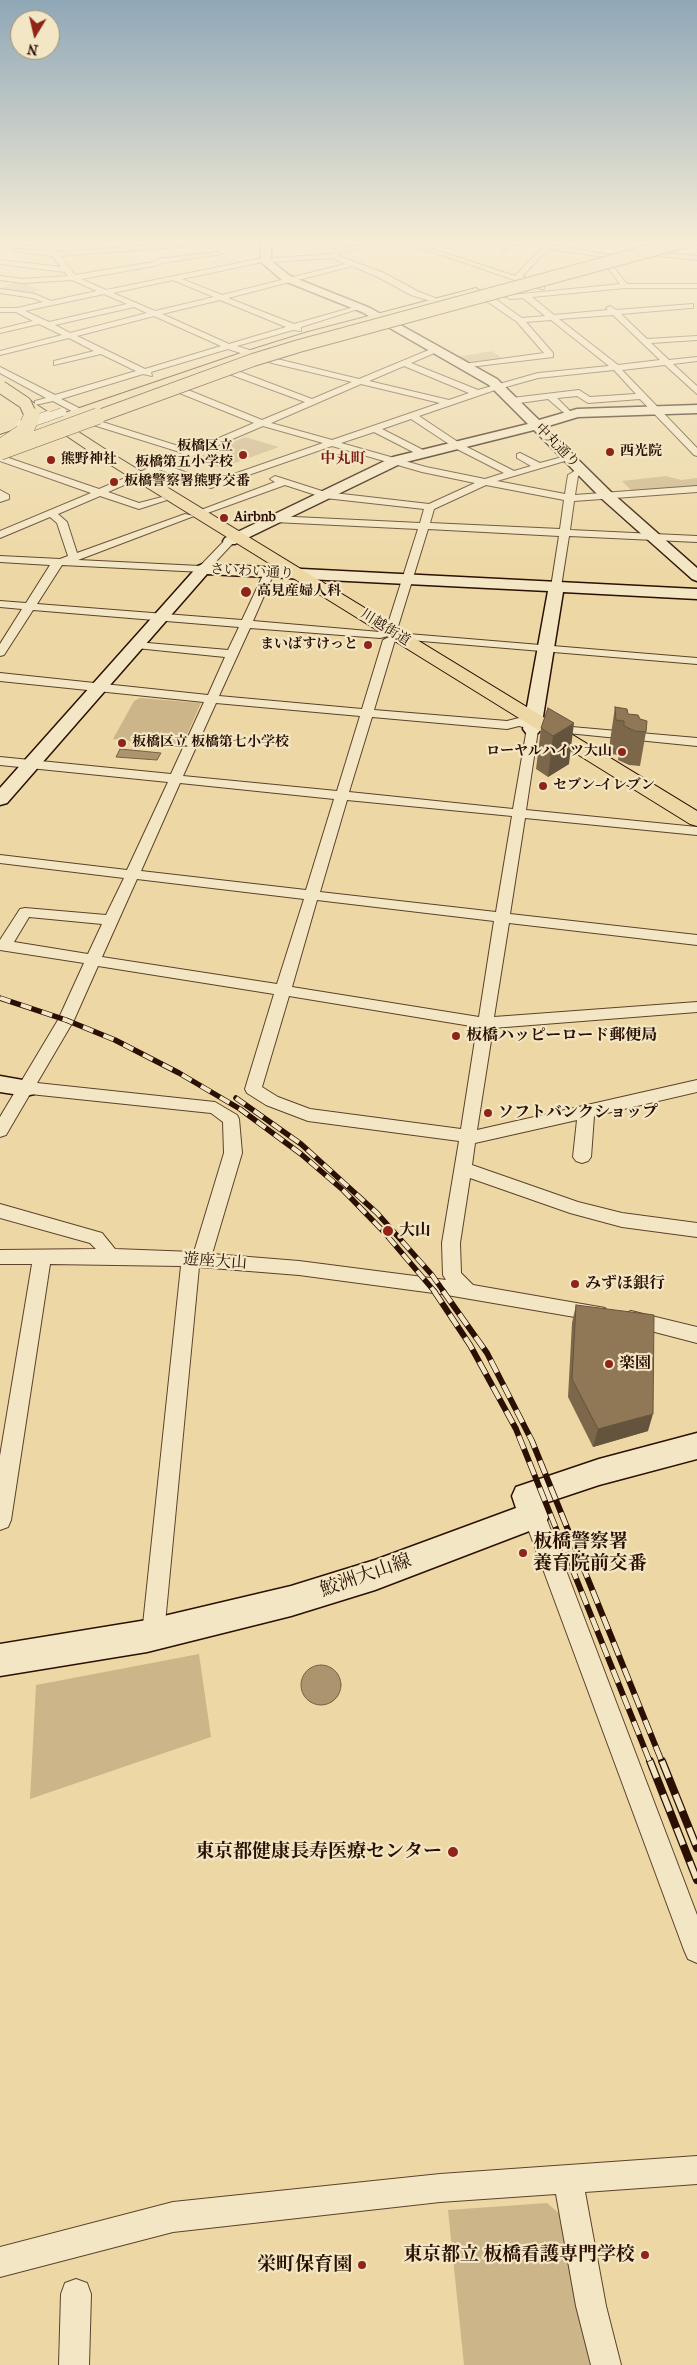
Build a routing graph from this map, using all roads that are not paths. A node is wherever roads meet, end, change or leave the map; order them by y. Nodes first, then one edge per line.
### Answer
1 (89, 354) edge
2 (109, 354) edge
3 (204, 354) edge
4 (254, 354) edge
5 (268, 354) edge
6 (271, 354) edge
7 (273, 354) edge
8 (273, 354) edge
9 (422, 354) edge
10 (445, 354) edge
11 (549, 354) edge
12 (599, 354) edge
13 (658, 354) edge
14 (262, 357) junction
15 (697, 359) edge
16 (664, 361) junction
17 (403, 362) junction
18 (57, 363) dead end
19 (464, 366) junction
20 (615, 367) junction
21 (0, 370) edge
22 (145, 371) junction
23 (232, 372) junction
24 (508, 372) dead end
25 (534, 377) junction
26 (697, 378) edge
27 (684, 379) junction
28 (362, 380) junction
29 (519, 381) junction
30 (167, 382) junction
31 (0, 386) edge
32 (498, 386) junction
33 (277, 389) junction
34 (180, 390) junction
35 (697, 391) edge
36 (0, 392) edge
37 (478, 393) junction
38 (259, 395) dead end
39 (554, 396) junction
40 (642, 396) junction
41 (54, 399) junction
42 (311, 401) junction
43 (512, 401) junction
44 (38, 403) dead end
45 (451, 403) junction
46 (653, 409) junction
47 (697, 409) edge
48 (416, 415) junction
49 (570, 415) junction
50 (48, 422) edge
51 (262, 422) junction
52 (536, 424) junction
53 (376, 429) junction
54 (682, 438) junction
55 (697, 439) edge
56 (0, 440) edge
57 (334, 444) junction
58 (458, 446) junction
59 (0, 451) edge
60 (191, 453) junction
61 (697, 453) edge
62 (424, 454) junction
63 (520, 456) dead end
64 (570, 458) junction
65 (396, 461) junction
66 (160, 466) junction
67 (540, 467) junction
68 (581, 470) junction
69 (250, 472) junction
70 (513, 474) junction
71 (137, 476) junction
72 (285, 482) junction
73 (484, 482) junction
74 (697, 489) edge
75 (99, 492) junction
76 (0, 493) edge
77 (326, 494) junction
78 (606, 495) junction
79 (570, 498) junction
80 (0, 499) edge
81 (162, 500) junction
82 (430, 507) junction
83 (51, 513) junction
84 (194, 515) junction
85 (274, 519) junction
86 (424, 526) junction
87 (565, 532) junction
88 (0, 535) edge
89 (653, 536) junction
90 (233, 539) junction
91 (697, 539) edge
92 (74, 558) junction
93 (0, 560) edge
94 (60, 562) junction
95 (203, 569) junction
96 (282, 573) junction
97 (697, 576) edge
98 (408, 580) junction
99 (556, 587) junction
100 (697, 594) edge
101 (0, 604) edge
102 (30, 606) junction
103 (161, 617) junction
104 (246, 624) junction
105 (390, 636) junction
106 (136, 645) junction
107 (547, 648) junction
108 (0, 653) edge
109 (233, 654) junction
110 (697, 660) edge
111 (0, 677) edge
112 (99, 687) junction
113 (213, 699) junction
114 (368, 712) junction
115 (533, 725) junction
116 (697, 742) edge
117 (0, 761) edge
118 (31, 764) junction
119 (176, 779) junction
120 (342, 796) junction
121 (0, 799) edge
122 (518, 813) junction
123 (697, 828) edge
124 (0, 859) edge
125 (134, 874) junction
126 (312, 895) junction
127 (502, 917) junction
128 (112, 920) junction
129 (697, 940) edge
130 (2, 946) edge
131 (94, 961) junction
132 (282, 992) junction
133 (697, 1007) edge
134 (486, 1024) junction
135 (0, 1084) edge
136 (697, 1086) edge
137 (26, 1088) junction
138 (586, 1111) junction
139 (0, 1131) edge
140 (467, 1136) junction
141 (582, 1157) dead end
142 (462, 1168) junction
143 (0, 1211) edge
144 (697, 1230) edge
145 (108, 1256) junction
146 (0, 1257) edge
147 (42, 1257) junction
148 (196, 1260) junction
149 (467, 1291) junction
150 (697, 1335) edge
151 (697, 1446) edge
152 (5, 1462) edge
153 (534, 1515) junction
154 (0, 1520) edge
155 (154, 1634) junction
156 (0, 1660) edge
157 (695, 1939) edge
158 (697, 2170) edge
159 (568, 2180) junction
160 (0, 2262) edge
161 (76, 2294) dead end
162 (74, 2365) edge
163 (606, 2365) edge

1 - 18 street
2 - 22 street
3 - 22 street
4 - 14 street
5 - 14 main road
6 - 59 main road, bridge
7 - 59 main road, bridge
8 - 14 main road
9 - 17 street
10 - 19 street, 中丸通り
11 - 19 street
12 - 20 street
13 - 16 street
14 - 23 main road
14 - 28 street
14 - 30 main road
14 - 50 main road
15 - 16 street
16 - 20 street
16 - 27 street
17 - 28 street
17 - 37 street
19 - 32 street, 中丸通り
20 - 25 street
20 - 40 street
21 - 41 street
22 - 30 street
22 - 41 street
23 - 33 street
23 - 34 main road
24 - 29 street
25 - 29 street
25 - 39 street
26 - 27 street
27 - 35 street
28 - 42 street
28 - 45 street
29 - 32 street
30 - 50 main road
31 - 50 main road, 川越街道
31 - 59 main road, bridge
32 - 37 street
32 - 43 street, 中丸通り
33 - 38 street
33 - 42 street
34 - 50 main road
34 - 51 street
36 - 59 main road, bridge
37 - 45 street
39 - 40 street
39 - 43 street
39 - 49 street
40 - 46 street
41 - 44 street
41 - 50 street
42 - 51 street
43 - 52 street, 中丸通り
45 - 48 street
46 - 47 street
46 - 49 street
46 - 54 street
48 - 53 street
48 - 58 street
49 - 52 street
50 - 56 main road
50 - 59 main road
50 - 59 main road
50 - 60 street
50 - 71 main road, 川越街道
51 - 57 street
51 - 60 street
52 - 58 street
52 - 64 street, 中丸通り
53 - 57 street
53 - 62 street
54 - 55 street
54 - 61 street
57 - 65 street
57 - 69 street
58 - 62 street
58 - 70 street
59 - 75 street
60 - 66 street
62 - 65 street
63 - 67 street
64 - 67 street
64 - 68 street, 中丸通り
65 - 73 street
65 - 77 street
66 - 69 street
66 - 71 street
67 - 70 street
68 - 78 street, 中丸通り
68 - 79 street
69 - 72 street
70 - 73 street
71 - 75 street
71 - 81 main road, 川越街道
71 - 84 main road, 川越街道
72 - 77 street
72 - 84 street
73 - 79 street
73 - 82 street
74 - 78 street
75 - 81 street
75 - 83 street
76 - 80 street
77 - 82 street
77 - 85 street
78 - 79 street
78 - 89 street, 中丸通り
79 - 87 street
81 - 84 main road, 川越街道
82 - 86 street
83 - 88 street
83 - 92 street
84 - 90 main road, 川越街道
84 - 92 street
85 - 86 street
85 - 90 street
86 - 87 street
86 - 98 street
87 - 89 street
87 - 99 street
89 - 91 street
89 - 97 street, 中丸通り
90 - 95 street
90 - 96 main road, 川越街道
92 - 94 street
93 - 94 street
94 - 95 street
94 - 102 street
95 - 96 street, さいわい通り
95 - 103 street, さいわい通り
96 - 98 street, さいわい通り
96 - 104 street
96 - 105 main road, 川越街道
98 - 99 street, さいわい通り
98 - 105 street
99 - 100 street, さいわい通り
99 - 107 street
101 - 102 street
102 - 103 street
102 - 108 street
103 - 104 street
103 - 106 street, さいわい通り
104 - 105 street
104 - 109 street
105 - 107 street
105 - 114 street
105 - 115 main road, 川越街道
106 - 109 street
106 - 112 street, さいわい通り
107 - 110 street
107 - 115 street
109 - 113 street
111 - 112 street
112 - 113 street
112 - 118 street, さいわい通り
113 - 114 street
113 - 119 street
114 - 115 street
114 - 120 street
115 - 116 street
115 - 122 street
115 - 123 main road, 川越街道
117 - 118 street
118 - 119 street
118 - 121 street, さいわい通り
119 - 120 street
119 - 125 street
120 - 122 street
120 - 126 street
122 - 123 street
122 - 127 street
124 - 125 street
125 - 126 street
125 - 128 street
126 - 127 street
126 - 132 street
127 - 129 street
127 - 134 street
128 - 130 street
128 - 131 street
130 - 131 street
131 - 132 street
131 - 137 street
132 - 134 street
132 - 140 street
133 - 134 street
134 - 140 street
135 - 137 street
136 - 138 street
137 - 139 street
137 - 148 street
138 - 140 street
138 - 141 street
140 - 142 street
142 - 144 street
142 - 149 street
143 - 145 street
145 - 147 street, 遊座大山
145 - 148 street, 遊座大山
146 - 147 street, 遊座大山
147 - 152 street
148 - 149 street, 遊座大山
148 - 155 street
149 - 150 street, 遊座大山
151 - 153 street
152 - 154 street
153 - 155 street, 鮫洲大山線
153 - 157 street
155 - 156 street, 鮫洲大山線
158 - 159 street
159 - 160 street
159 - 163 street
161 - 162 street

